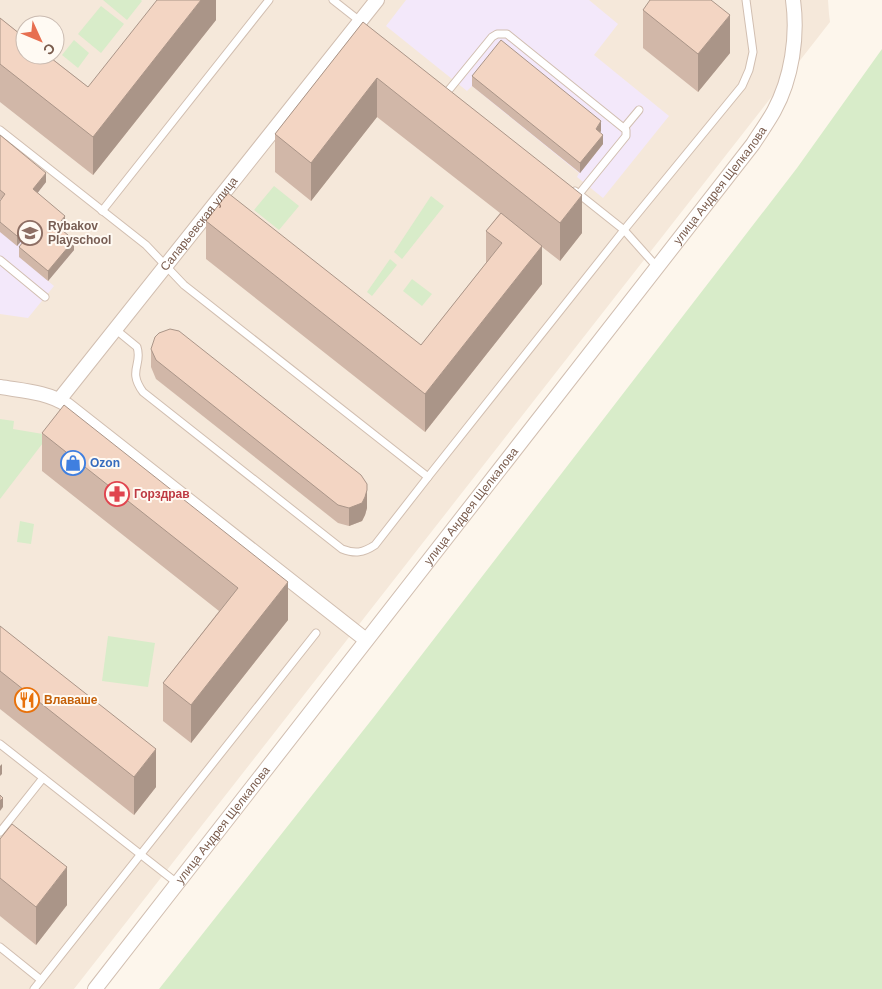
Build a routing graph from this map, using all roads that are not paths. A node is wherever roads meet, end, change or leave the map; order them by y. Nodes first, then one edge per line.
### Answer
1 (270, 0) edge
2 (333, 0) edge
3 (377, 0) edge
4 (746, 0) edge
5 (793, 0) edge
6 (363, 24) junction
7 (441, 85) edge
8 (448, 91) junction
9 (456, 97) edge
10 (639, 110) dead end
11 (624, 128) junction
12 (0, 130) edge
13 (571, 188) edge
14 (579, 194) junction
15 (102, 211) junction
16 (624, 230) junction
17 (0, 260) edge
18 (166, 266) junction
19 (657, 267) junction
20 (45, 297) dead end
21 (115, 329) junction
22 (0, 387) edge
23 (59, 400) junction
24 (428, 477) junction
25 (316, 633) dead end
26 (366, 640) junction
27 (0, 744) edge
28 (43, 778) junction
29 (0, 832) edge
30 (140, 855) junction
31 (177, 883) junction
32 (0, 947) edge
33 (41, 980) junction
34 (34, 989) edge
35 (94, 989) edge

1 - 15 lane
2 - 6 lane
3 - 6 street, Саларьевская улица
4 - 16 lane
5 - 19 street, улица Андрея Щелкалова
6 - 18 street, Саларьевская улица
7 - 8 lane
8 - 9 lane
8 - 11 lane
10 - 11 lane
11 - 14 lane
12 - 15 lane
13 - 14 lane
14 - 16 lane
15 - 18 lane
16 - 19 lane
16 - 24 lane
17 - 20 lane
18 - 21 street, Саларьевская улица
18 - 24 lane
19 - 26 street, улица Андрея Щелкалова
21 - 23 street, Саларьевская улица
21 - 24 lane
22 - 23 street
23 - 26 street
25 - 30 lane
26 - 31 street, улица Андрея Щелкалова
27 - 28 lane
28 - 29 lane
28 - 30 lane
30 - 31 lane
30 - 33 lane
31 - 35 street, улица Андрея Щелкалова
32 - 33 lane
33 - 34 lane

